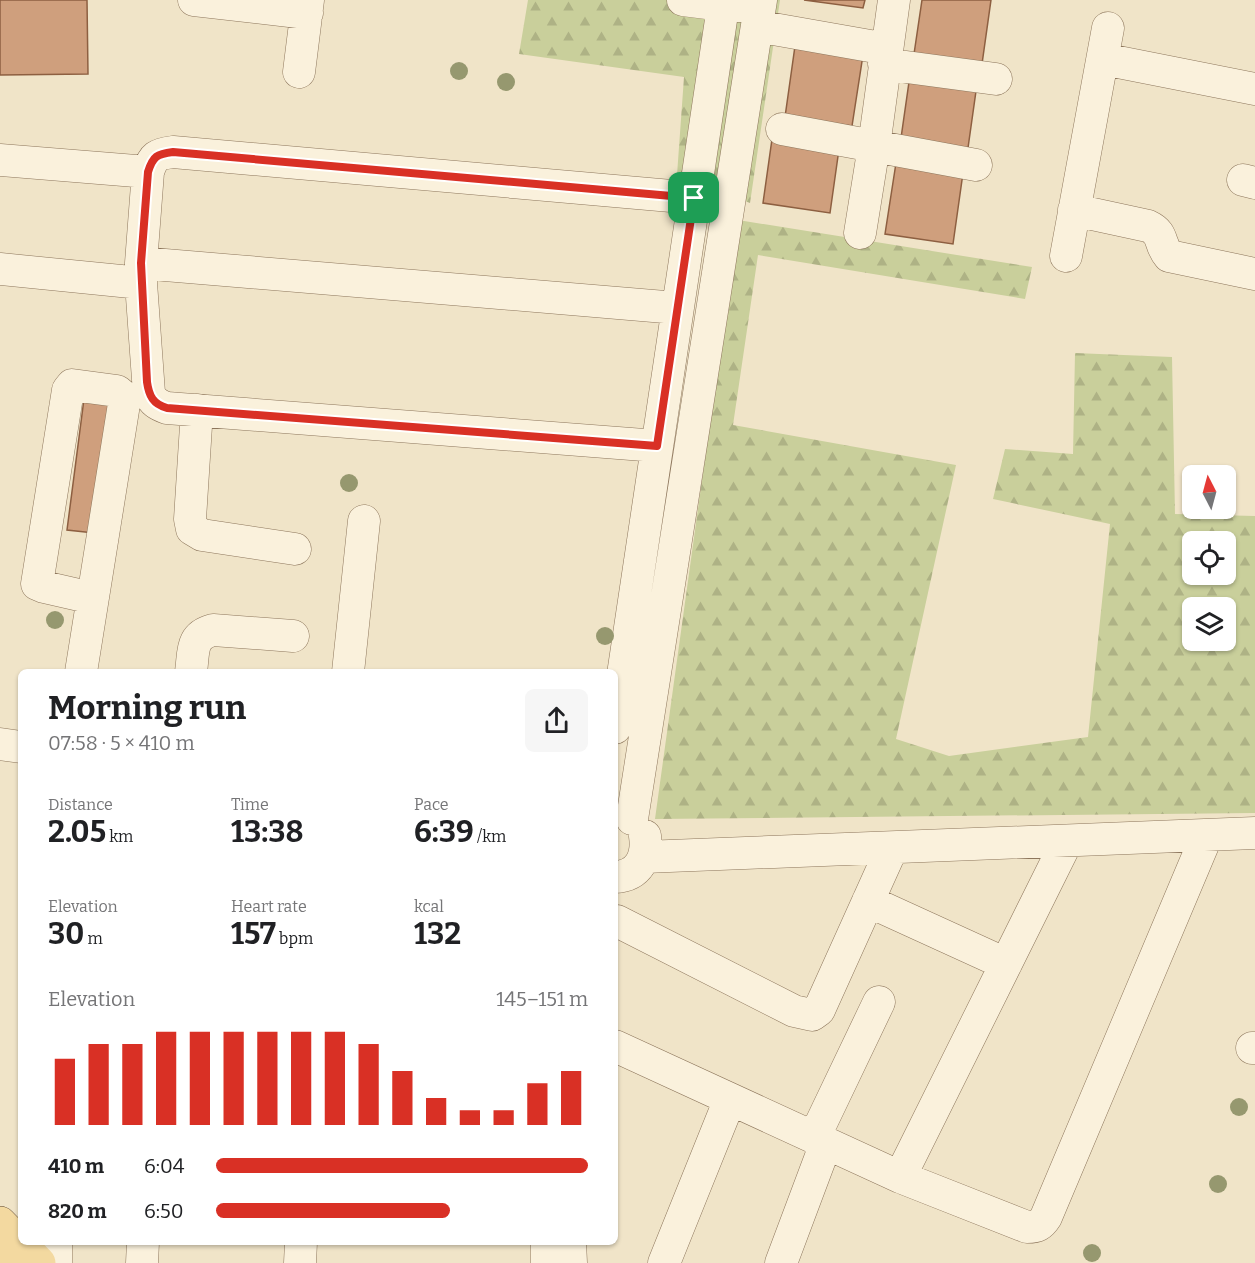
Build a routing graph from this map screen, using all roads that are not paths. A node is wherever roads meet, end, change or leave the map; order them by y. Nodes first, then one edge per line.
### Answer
1 (194, 0) edge
2 (683, 0) edge
3 (894, 0) edge
4 (723, 3) edge
5 (307, 6) edge
6 (759, 11) edge
7 (1108, 28) dead end
8 (886, 57) junction
9 (1102, 59) junction
10 (299, 72) dead end
11 (996, 79) dead end
12 (1255, 89) edge
13 (782, 129) dead end
14 (874, 146) junction
15 (0, 160) edge
16 (976, 165) dead end
17 (148, 172) junction
18 (694, 198) junction
19 (729, 203) junction
20 (1074, 210) junction
21 (860, 232) dead end
22 (1065, 255) dead end
23 (0, 269) edge
24 (141, 273) junction
25 (1255, 274) edge
26 (677, 308) junction
27 (197, 410) junction
28 (657, 446) junction
29 (364, 521) dead end
30 (295, 549) dead end
31 (93, 598) junction
32 (293, 636) dead end
33 (81, 669) edge
34 (192, 669) edge
35 (348, 669) edge
36 (618, 708) edge
37 (0, 744) edge
38 (18, 747) edge
39 (624, 817) edge
40 (1255, 833) edge
41 (1207, 835) junction
42 (1067, 841) junction
43 (892, 848) junction
44 (628, 870) edge
45 (868, 900) junction
46 (618, 918) edge
47 (618, 929) edge
48 (1006, 964) junction
49 (879, 1002) dead end
50 (618, 1047) edge
51 (730, 1099) junction
52 (820, 1141) junction
53 (900, 1177) junction
54 (0, 1209) edge
55 (0, 1223) edge
56 (18, 1228) edge
57 (18, 1241) edge
58 (21, 1245) edge
59 (34, 1245) edge
60 (56, 1245) edge
61 (143, 1245) edge
62 (301, 1245) edge
63 (547, 1245) edge
64 (570, 1245) edge
65 (39, 1263) edge
66 (54, 1263) edge
67 (142, 1263) edge
68 (300, 1263) edge
69 (547, 1263) edge
70 (571, 1263) edge
71 (664, 1263) edge
72 (781, 1263) edge

1 - 5 street
2 - 4 street
3 - 8 street
4 - 6 street
4 - 18 street
5 - 10 street
6 - 8 street
6 - 19 street
7 - 9 street
8 - 11 street
8 - 14 street
9 - 12 street
9 - 20 street
13 - 14 street
14 - 16 street
14 - 21 street
15 - 17 street
17 - 18 street
17 - 24 street
18 - 19 street
18 - 26 street
19 - 39 street
20 - 22 street
20 - 25 street
23 - 24 street
24 - 26 street
24 - 27 street
26 - 28 street
27 - 28 street
27 - 30 street
28 - 36 street
29 - 35 street
31 - 31 street
31 - 33 street
32 - 34 street
37 - 38 street
39 - 44 street
40 - 41 street
41 - 42 street
41 - 53 street
42 - 43 street
42 - 48 street
43 - 44 street
43 - 45 street
44 - 46 street
45 - 47 street
45 - 48 street
48 - 53 street
49 - 52 street
50 - 51 street
51 - 52 street
51 - 71 street
52 - 53 street
52 - 72 street
54 - 56 main road
55 - 57 main road
58 - 65 main road
59 - 66 main road
60 - 66 street
61 - 67 street
62 - 68 street
63 - 69 street
64 - 70 street

